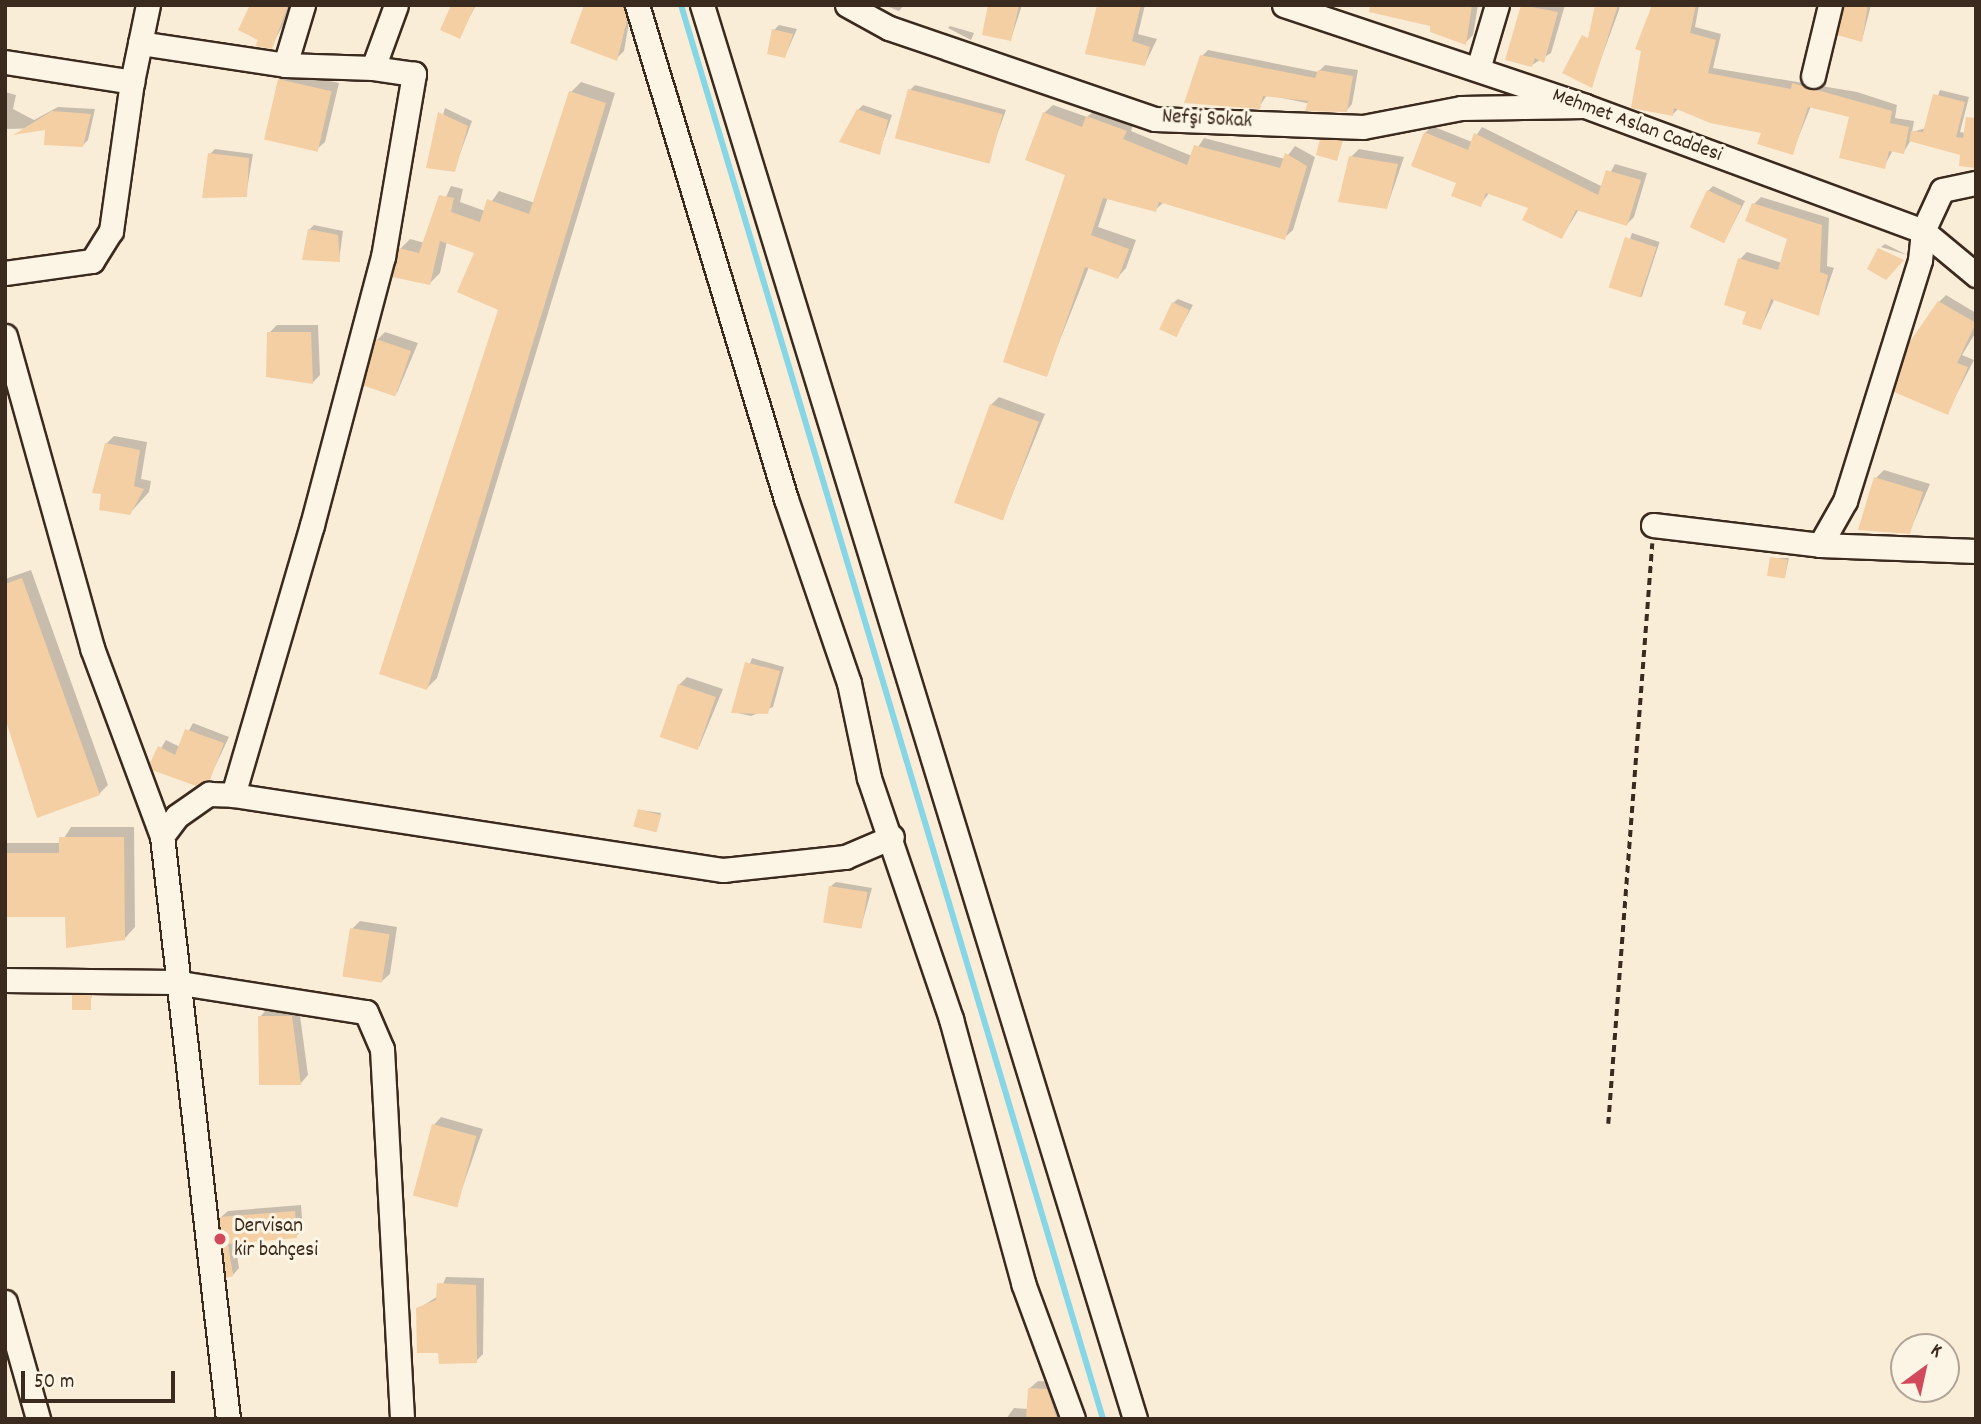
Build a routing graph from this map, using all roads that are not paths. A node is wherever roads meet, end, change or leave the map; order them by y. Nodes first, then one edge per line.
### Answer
1 (148, 5) edge
2 (303, 5) edge
3 (396, 5) edge
4 (637, 5) edge
5 (702, 5) edge
6 (847, 5) edge
7 (1284, 5) edge
8 (1497, 5) edge
9 (1830, 5) edge
10 (140, 43) junction
11 (5, 62) edge
12 (285, 65) junction
13 (373, 68) junction
14 (1478, 69) junction
15 (1813, 76) dead end
16 (132, 82) junction
17 (1585, 106) junction
18 (1976, 183) edge
19 (1923, 232) junction
20 (5, 273) edge
21 (1976, 275) edge
22 (5, 336) edge
23 (1653, 525) road end
24 (1820, 545) junction
25 (1976, 551) edge
26 (233, 795) junction
27 (162, 836) junction
28 (892, 837) junction
29 (5, 980) edge
30 (174, 982) junction
31 (5, 1302) edge
32 (38, 1419) edge
33 (228, 1419) edge
34 (402, 1419) edge
35 (1073, 1419) edge
36 (1135, 1419) edge

1 - 10 street
2 - 12 street
3 - 13 street
4 - 28 street
5 - 36 street
6 - 17 street, Nefşi Sokak
7 - 14 street, Mehmet Aslan Caddesi
8 - 14 street
9 - 15 street
10 - 12 street
10 - 16 street
11 - 16 street
12 - 13 street
13 - 26 street
14 - 17 street, Mehmet Aslan Caddesi
16 - 20 street
17 - 19 street, Mehmet Aslan Caddesi
18 - 19 street
19 - 21 street, Mehmet Aslan Caddesi
19 - 24 street
22 - 27 street
23 - 24 street
24 - 25 street
26 - 27 street
26 - 28 street
27 - 30 street
28 - 35 street
29 - 30 street
30 - 33 street
30 - 34 street
31 - 32 street

